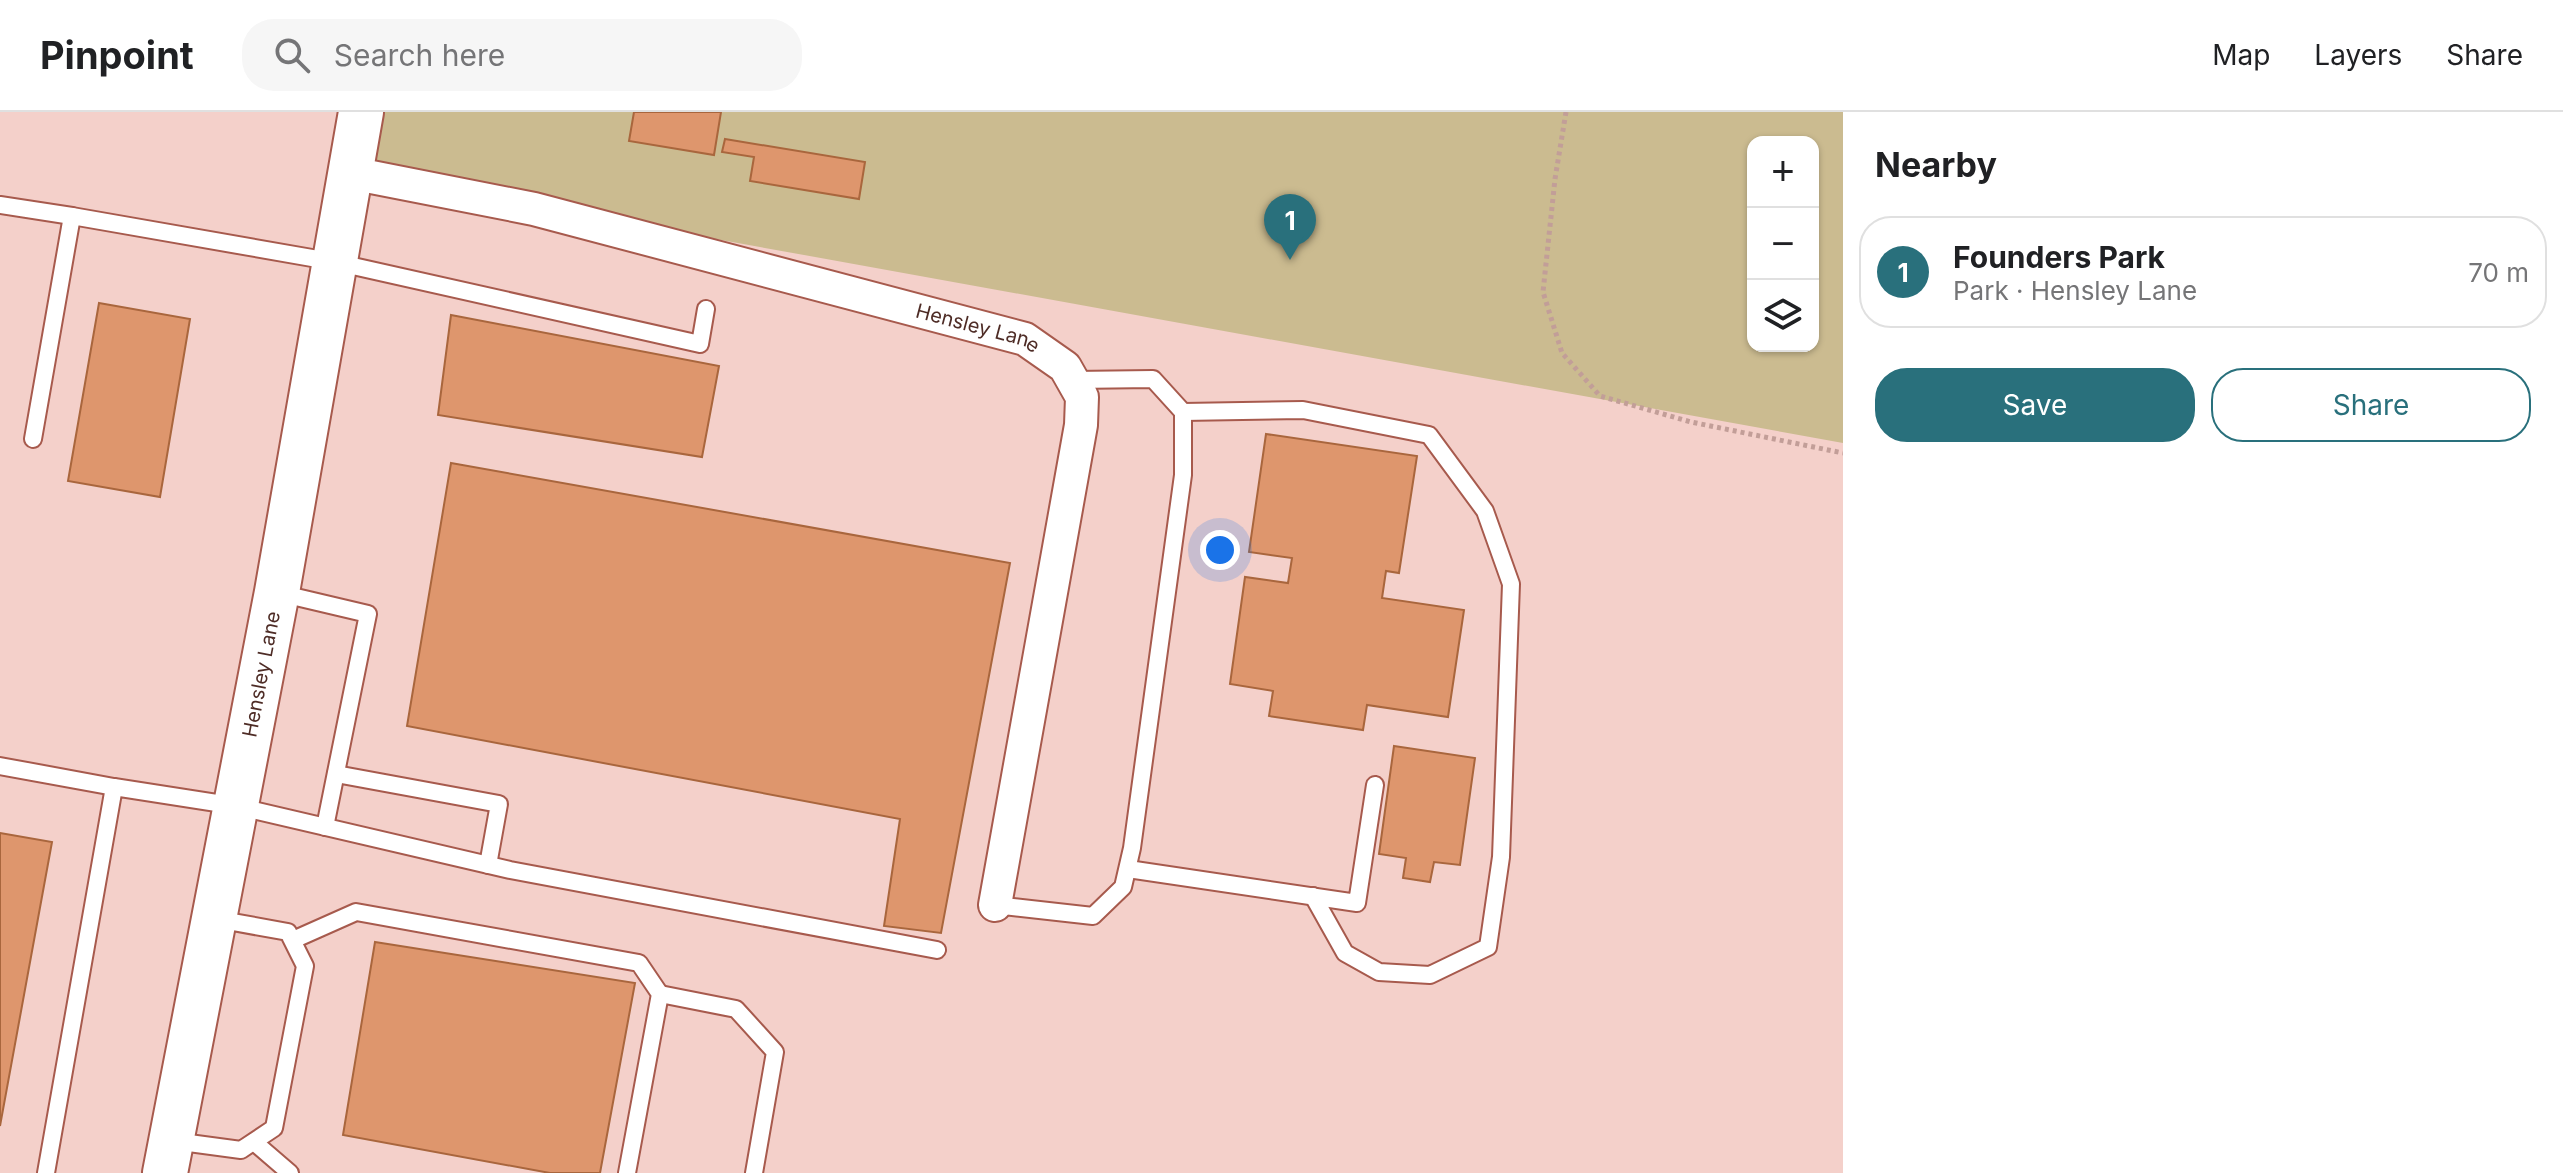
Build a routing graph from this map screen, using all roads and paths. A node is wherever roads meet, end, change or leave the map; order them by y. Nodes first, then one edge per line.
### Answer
1 (361, 112) edge
2 (1566, 112) edge
3 (351, 173) junction
4 (0, 205) edge
5 (72, 216) junction
6 (335, 262) junction
7 (706, 309) dead end
8 (1073, 380) junction
9 (1183, 412) junction
10 (33, 439) dead end
11 (1843, 453) edge
12 (277, 592) junction
13 (0, 766) edge
14 (336, 774) junction
15 (1375, 785) dead end
16 (114, 787) junction
17 (236, 806) junction
18 (325, 827) junction
19 (488, 865) junction
20 (1128, 869) junction
21 (1313, 896) junction
22 (995, 905) joint
23 (214, 919) junction
24 (293, 940) junction
25 (937, 950) dead end
26 (660, 994) junction
27 (254, 1142) junction
28 (168, 1157) edge
29 (46, 1173) edge
30 (290, 1173) edge
31 (627, 1173) edge
32 (754, 1173) edge

1 - 3 street, Hensley Lane
2 - 11 path
3 - 6 street, Hensley Lane
3 - 8 street, Hensley Lane
4 - 5 lane
5 - 6 lane
5 - 10 lane
6 - 7 lane
6 - 12 street, Hensley Lane
8 - 9 lane
8 - 22 street
9 - 20 lane
9 - 21 lane
12 - 14 lane
12 - 17 street, Hensley Lane
13 - 16 lane
14 - 18 lane
14 - 19 lane
15 - 21 lane
16 - 17 lane
16 - 29 lane
17 - 18 lane
17 - 23 street, Hensley Lane
18 - 19 lane
19 - 25 lane
20 - 21 lane
20 - 22 lane
23 - 24 lane
23 - 28 street, Hensley Lane
24 - 26 lane
24 - 27 lane
26 - 31 lane
26 - 32 lane
27 - 28 lane
27 - 30 lane

